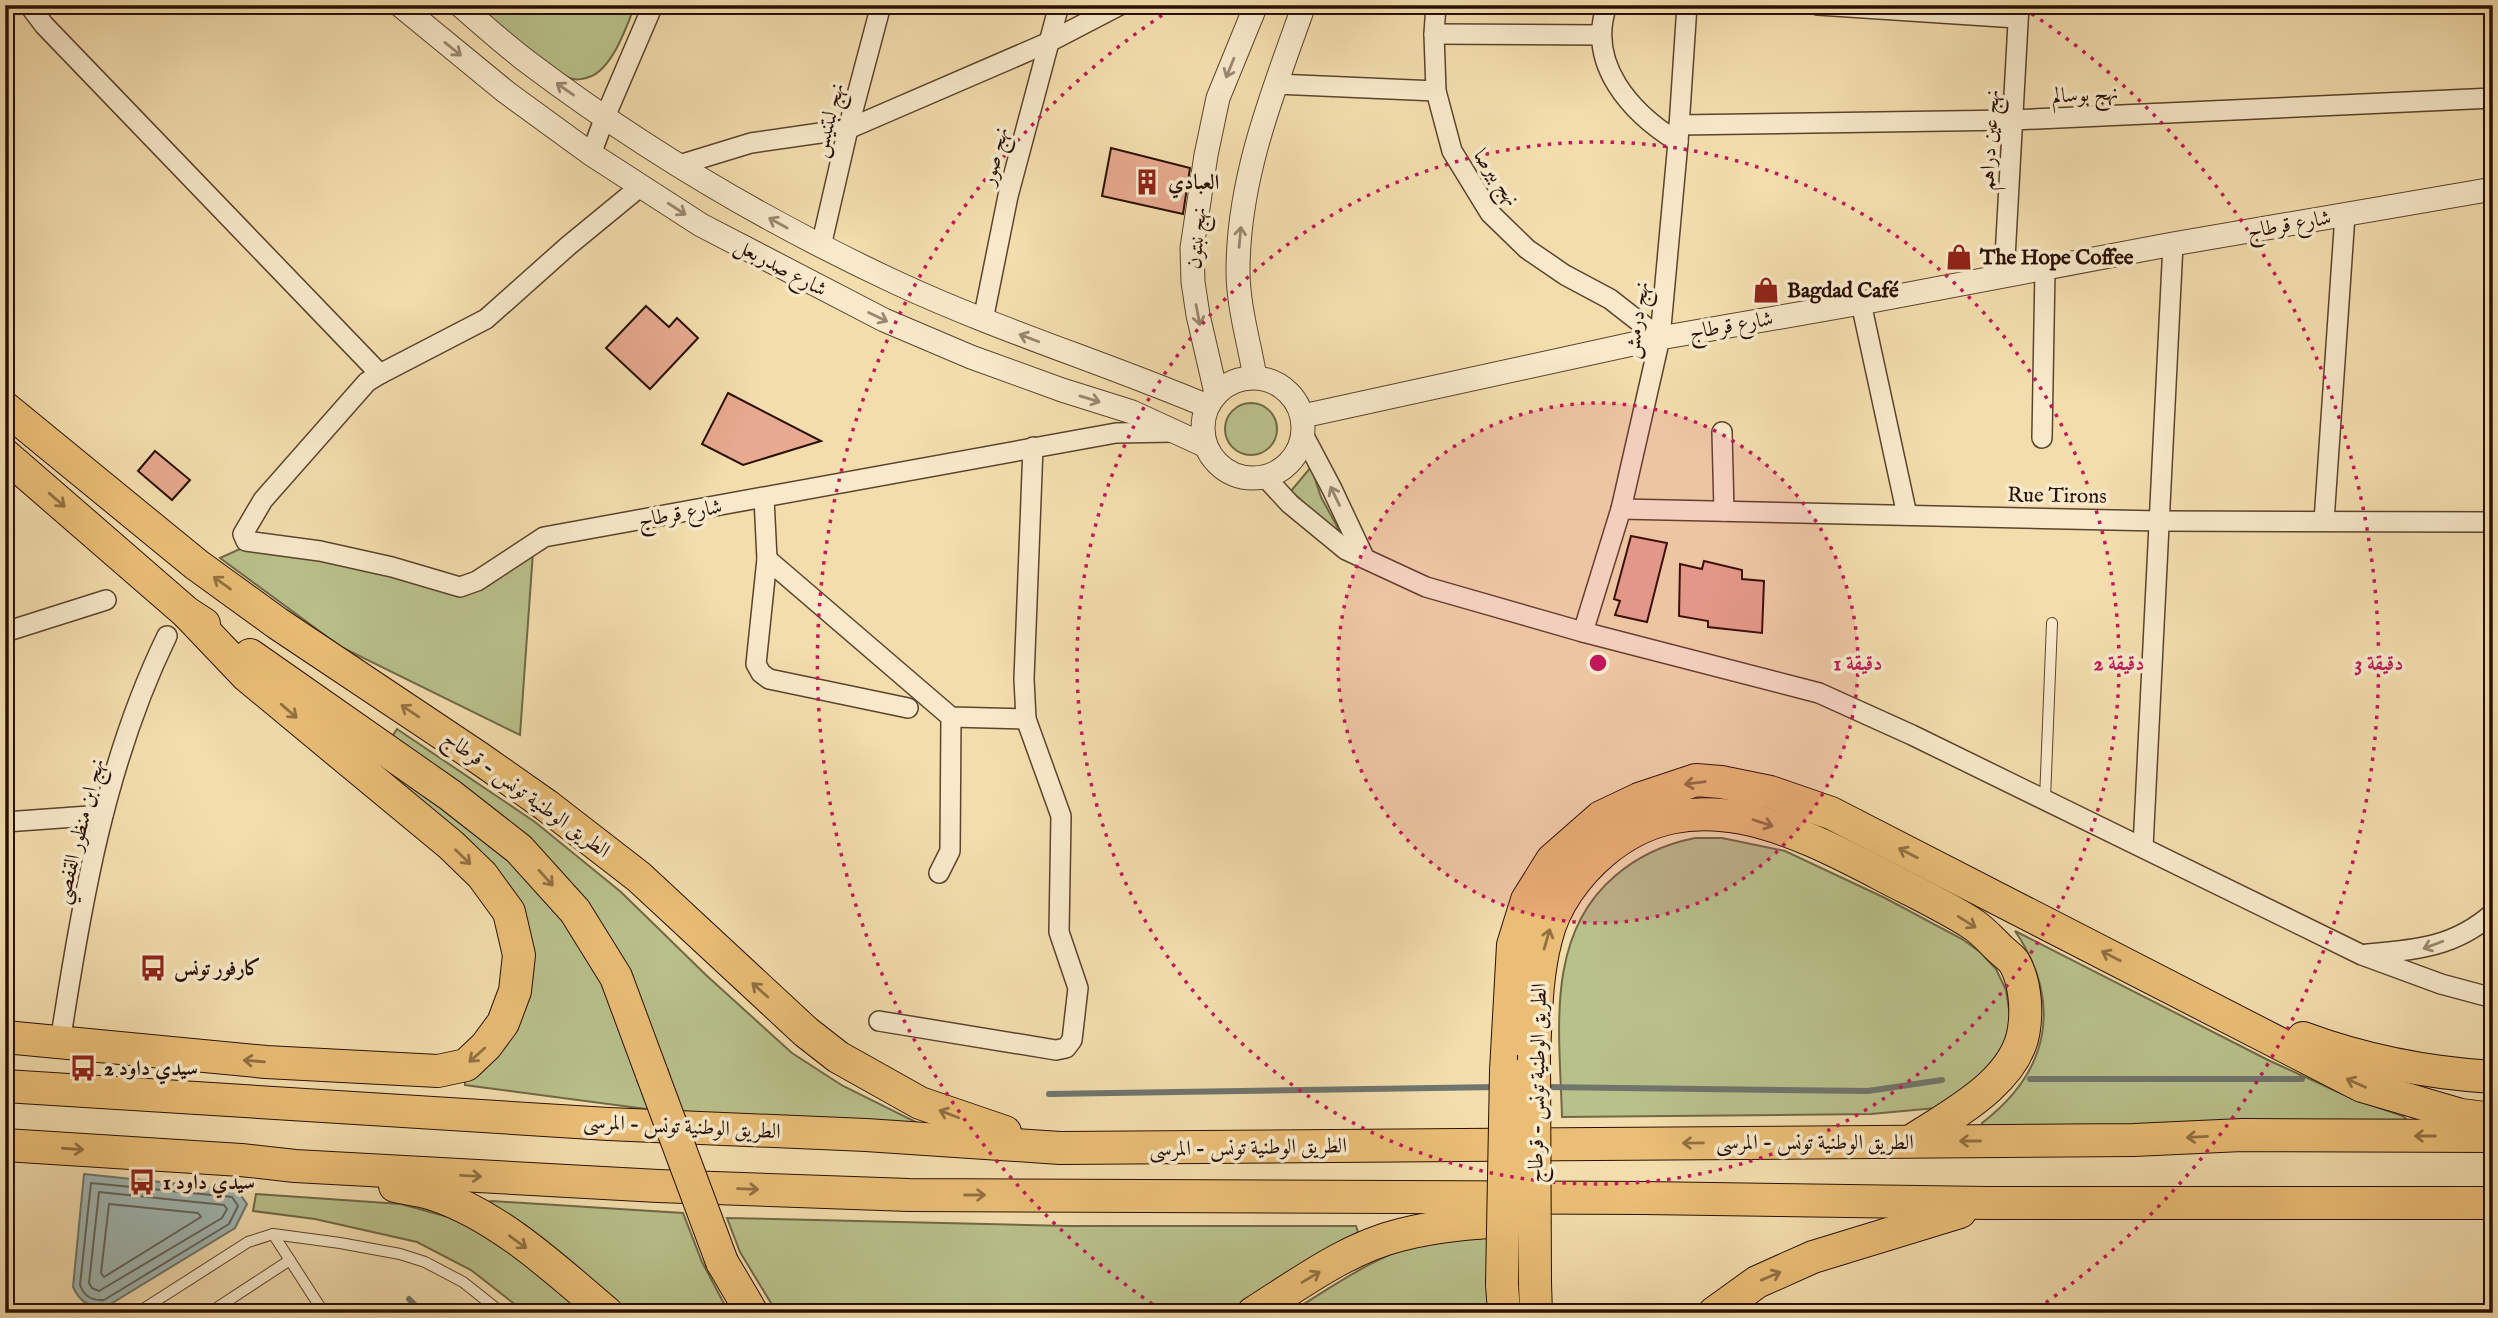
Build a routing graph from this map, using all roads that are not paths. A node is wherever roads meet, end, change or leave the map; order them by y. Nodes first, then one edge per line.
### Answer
1 (29, 5) edge
2 (400, 5) edge
3 (460, 5) edge
4 (653, 5) edge
5 (881, 5) edge
6 (1059, 5) edge
7 (1119, 5) edge
8 (1256, 5) edge
9 (1304, 5) edge
10 (1436, 5) edge
11 (1607, 5) edge
12 (1687, 5) edge
13 (1818, 5) edge
14 (2018, 12) edge
15 (1434, 34) junction
16 (1600, 34) junction
17 (1047, 43) junction
18 (1276, 84) junction
19 (1436, 91) junction
20 (2493, 98) edge
21 (605, 117) junction
22 (2013, 120) junction
23 (849, 129) junction
24 (1679, 134) junction
25 (591, 154) junction
26 (679, 165) junction
27 (641, 186) junction
28 (2493, 189) edge
29 (2345, 215) junction
30 (2173, 244) junction
31 (821, 246) junction
32 (2046, 269) junction
33 (2004, 276) junction
34 (1861, 303) junction
35 (983, 320) junction
36 (1660, 338) junction
37 (380, 374) junction
38 (1255, 377) junction
39 (1212, 400) junction
40 (5, 408) edge
41 (1303, 426) junction
42 (1176, 432) junction
43 (1722, 432) dead end
44 (2042, 438) dead end
45 (1206, 446) junction
46 (1033, 447) junction
47 (5, 455) edge
48 (1265, 478) junction
49 (764, 498) junction
50 (1621, 509) junction
51 (1724, 511) junction
52 (1907, 515) junction
53 (2159, 521) junction
54 (2324, 521) junction
55 (2493, 522) edge
56 (1364, 557) junction
57 (767, 559) junction
58 (106, 600) dead end
59 (2052, 623) dead end
60 (177, 624) junction
61 (5, 632) edge
62 (1583, 632) junction
63 (908, 708) dead end
64 (951, 717) junction
65 (1026, 719) junction
66 (2045, 799) junction
67 (103, 815) junction
68 (5, 822) edge
69 (2143, 847) junction
70 (939, 873) dead end
71 (2493, 913) edge
72 (2361, 955) junction
73 (2154, 978) junction
74 (2493, 998) edge
75 (879, 1021) dead end
76 (5, 1037) edge
77 (60, 1043) junction
78 (290, 1064) junction
79 (2493, 1077) edge
80 (5, 1086) edge
81 (2493, 1119) edge
82 (608, 1124) junction
83 (2493, 1136) edge
84 (1911, 1141) junction
85 (5, 1145) edge
86 (1060, 1148) junction
87 (295, 1166) junction
88 (1644, 1198) junction
89 (1989, 1203) junction
90 (2493, 1203) edge
91 (273, 1234) junction
92 (290, 1260) junction
93 (1503, 1298) edge
94 (1535, 1298) edge
95 (137, 1313) edge
96 (209, 1313) edge
97 (324, 1313) edge
98 (502, 1313) edge
99 (607, 1313) edge
100 (752, 1313) edge
101 (1253, 1313) edge
102 (1714, 1313) edge

1 - 37 street
2 -> 25 street, شارع صدربعل
21 -> 3 street, شارع صدربعل
4 - 21 street
5 - 23 street, نهج لبتنيس
6 - 17 street, نهج صور
7 - 17 street
8 -> 39 street, نهج نبتون
9 - 18 street, نهج نبتون
10 - 15 street, نهج بيرصا
11 - 16 street
12 - 24 street, نهج درمش
13 - 14 street
14 - 22 street, نهج عين دراهم
15 - 16 street
15 - 19 street, نهج بيرصا
16 - 24 street
17 - 23 street
17 - 35 street, نهج صور
18 - 19 street
38 -> 18 street, نهج نبتون
19 - 36 street, نهج بيرصا
20 - 22 street, نهج بوسالم
21 - 25 street
21 - 26 street, شارع صدربعل
22 - 24 street, نهج بوسالم
22 - 33 street, نهج عين دراهم
23 - 26 street
23 - 31 street, نهج لبتنيس
24 - 36 street, نهج درمش
25 - 27 street, شارع صدربعل
31 -> 26 street, شارع صدربعل
27 - 37 street
27 -> 42 street, شارع صدربعل
28 - 29 street, شارع قرطاج
29 - 30 street, شارع قرطاج
29 - 54 street
30 - 32 street, شارع قرطاج
30 - 53 street
31 - 35 street, شارع صدربعل
32 - 33 street, شارع قرطاج
32 - 44 street
33 - 34 street, شارع قرطاج
34 - 36 street, شارع قرطاج
34 - 52 street
39 -> 35 street, شارع صدربعل
36 - 41 street, شارع قرطاج
36 - 50 street, نهج درمش
37 - 49 street, شارع قرطاج
38 - 39 street
38 - 41 street
39 - 45 street
86 -> 40 highway, الطريق الوطنية تونس - قرطاج
41 - 48 street
56 -> 41 street
42 - 45 street, شارع صدربعل
42 - 46 street, شارع قرطاج
43 - 51 street
45 - 48 street
46 - 49 street, شارع قرطاج
46 - 65 street
47 -> 60 highway
48 - 56 street
49 - 57 street
50 - 51 street, Rue Tirons
50 - 62 street, نهج درمش
51 - 52 street, Rue Tirons
52 - 53 street, Rue Tirons
53 - 54 street, Rue Tirons
53 - 69 street
54 - 55 street, Rue Tirons
56 - 62 street
57 - 63 street
57 - 64 street
58 - 61 street
59 - 66 lane
60 - 67 street, نهج ابن منظور القفصي
60 -> 78 highway
60 -> 100 highway, bridge
62 - 66 street
64 - 65 street
64 - 70 street
65 - 75 street
66 - 69 street
67 - 68 street
67 - 77 street, نهج ابن منظور القفصي
69 - 72 street
71 -> 72 street
72 - 74 street
73 - 79 highway
81 -> 73 highway
73 -> 93 highway, bridge
76 - 77 highway
78 -> 77 highway
78 - 82 highway
80 - 82 highway, الطريق الوطنية تونس - المرسى
82 - 86 highway, الطريق الوطنية تونس - المرسى
83 -> 84 highway, الطريق الوطنية تونس - المرسى
84 -> 86 highway, الطريق الوطنية تونس - المرسى
94 -> 84 highway, الطريق الوطنية تونس - قرطاج, bridge
85 -> 87 highway
87 -> 88 highway
87 -> 99 highway
88 - 89 highway
101 -> 88 highway
89 - 90 highway
102 -> 89 highway
91 - 92 lane
91 - 95 lane
91 - 98 lane
92 - 96 lane
92 - 97 lane

